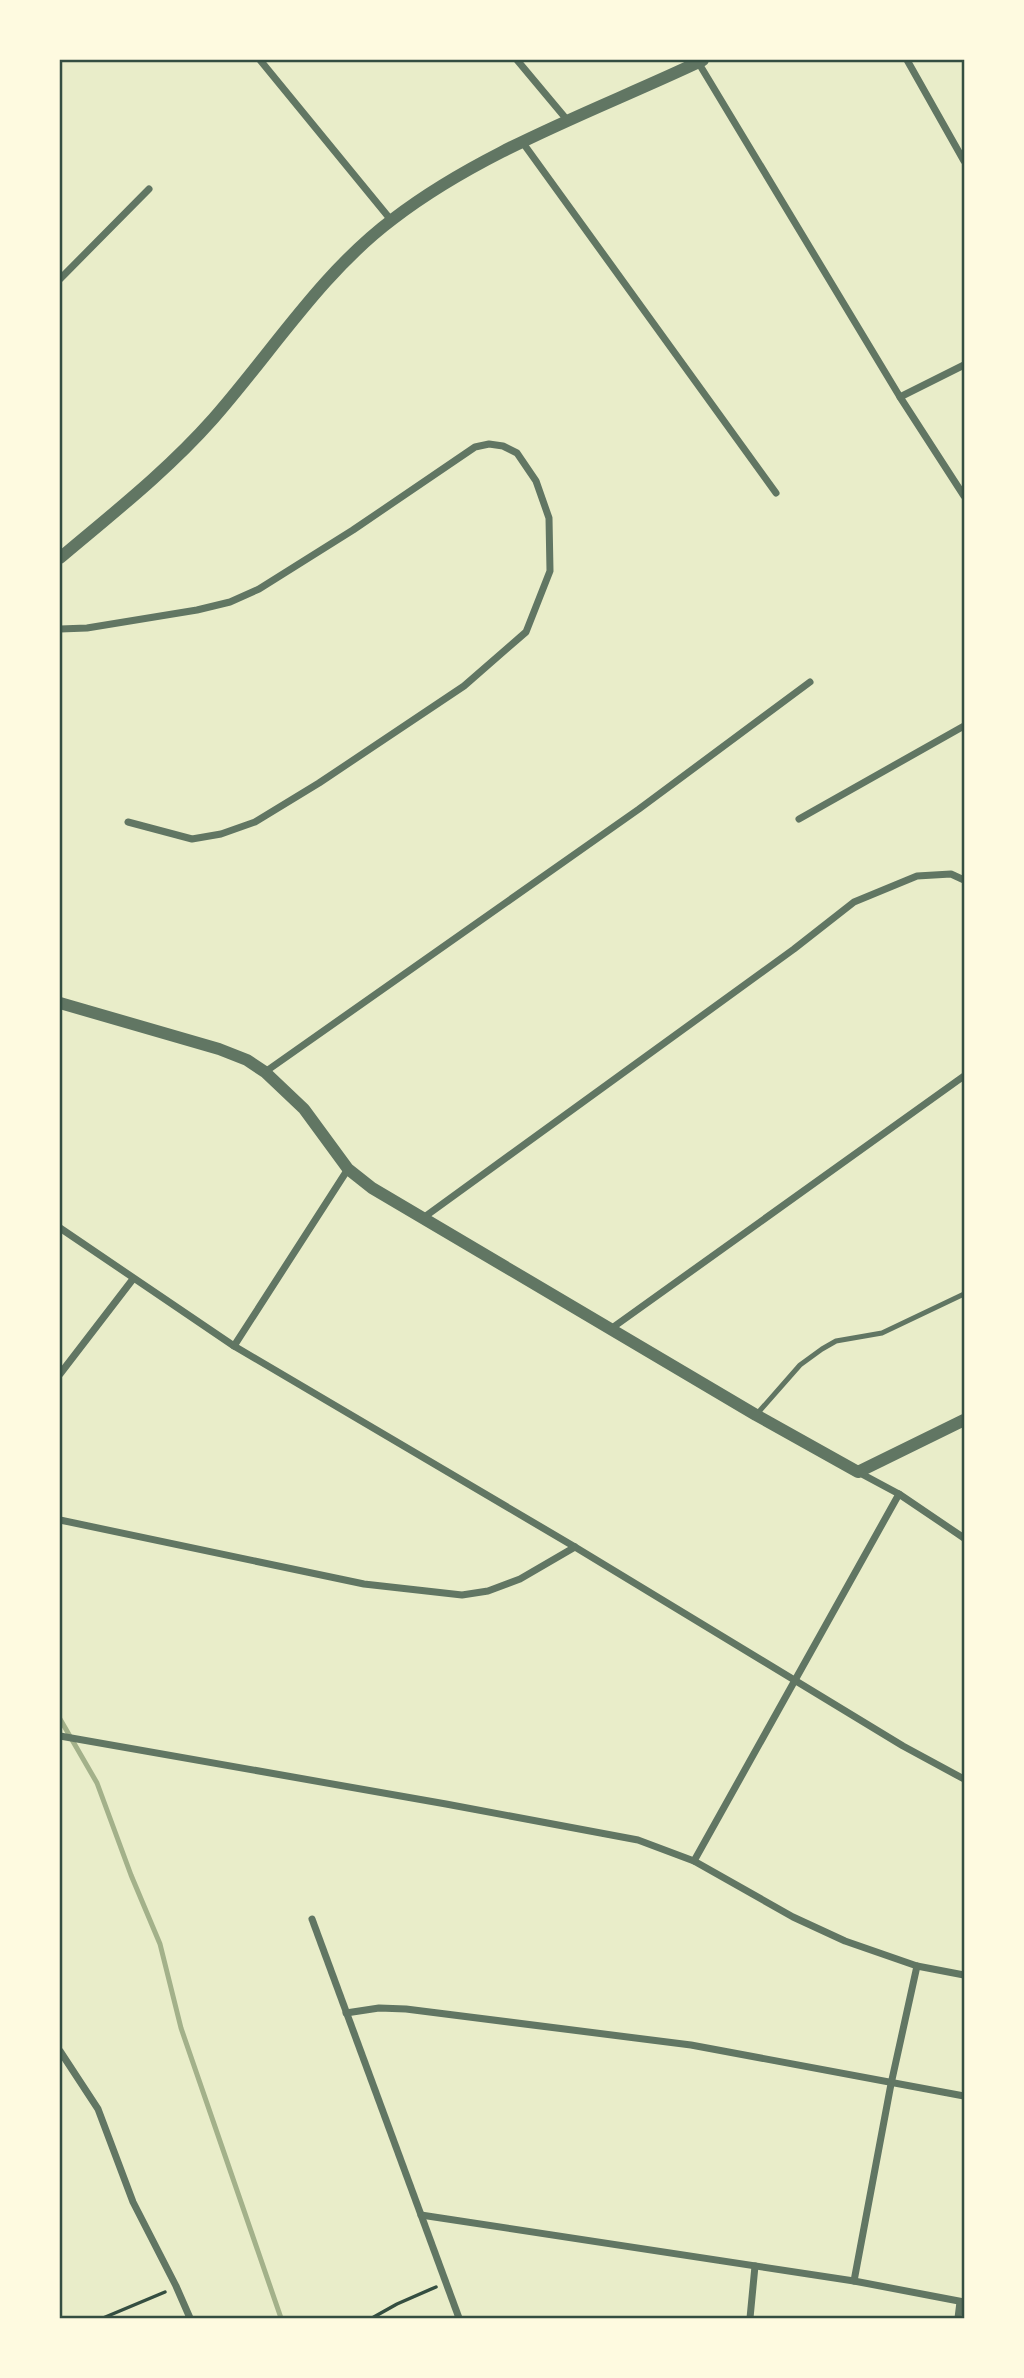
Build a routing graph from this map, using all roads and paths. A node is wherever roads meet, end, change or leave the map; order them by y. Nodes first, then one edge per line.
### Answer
1 (260, 60) edge
2 (517, 60) edge
3 (907, 60) edge
4 (700, 61) edge
5 (568, 121) junction
6 (523, 143) junction
7 (964, 160) edge
8 (149, 189) dead end
9 (391, 220) junction
10 (60, 279) edge
11 (964, 365) edge
12 (900, 397) junction
13 (776, 493) dead end
14 (964, 496) edge
15 (60, 558) edge
16 (60, 629) edge
17 (810, 682) dead end
18 (964, 726) edge
19 (799, 819) dead end
20 (128, 822) dead end
21 (964, 880) edge
22 (60, 1003) edge
23 (265, 1072) junction
24 (964, 1076) edge
25 (348, 1168) junction
26 (423, 1218) junction
27 (60, 1228) edge
28 (133, 1279) junction
29 (964, 1294) edge
30 (612, 1328) junction
31 (234, 1346) junction
32 (60, 1374) edge
33 (756, 1415) junction
34 (964, 1420) edge
35 (858, 1472) junction
36 (899, 1494) junction
37 (60, 1520) edge
38 (964, 1538) edge
39 (575, 1547) junction
40 (795, 1680) junction
41 (60, 1736) edge
42 (964, 1779) edge
43 (694, 1861) junction
44 (312, 1919) dead end
45 (917, 1966) junction
46 (964, 1975) edge
47 (346, 2012) junction
48 (60, 2051) edge
49 (891, 2084) junction
50 (964, 2096) edge
51 (421, 2215) junction
52 (755, 2266) junction
53 (854, 2281) junction
54 (446, 2283) junction
55 (176, 2287) junction
56 (962, 2302) edge
57 (103, 2319) edge
58 (190, 2319) edge
59 (372, 2319) edge
60 (459, 2319) edge
61 (750, 2319) edge
62 (958, 2319) edge

1 - 9 street
2 - 5 street
3 - 7 street
4 - 5 street
4 - 12 street
5 - 6 street
6 - 9 street
6 - 13 street
8 - 10 street
9 - 15 street
11 - 12 street
12 - 14 street
16 - 20 street
17 - 23 street
18 - 19 street
21 - 26 street
22 - 23 street
23 - 25 street
24 - 30 street
25 - 26 street
25 - 31 street
26 - 30 street
27 - 28 street
28 - 31 street
28 - 32 street
29 - 33 lane
30 - 33 street
31 - 39 street
33 - 35 street
34 - 35 street
35 - 36 street
36 - 38 street
36 - 40 street
37 - 39 street
39 - 40 street
40 - 42 street
40 - 43 street
41 - 43 street
43 - 45 street
44 - 47 street
45 - 46 street
45 - 49 street
47 - 49 street
47 - 51 street
48 - 55 street
49 - 50 street
49 - 53 street
51 - 52 street
51 - 54 street
52 - 53 street
52 - 61 street
53 - 56 street
54 - 59 path
54 - 60 street
55 - 57 path
55 - 58 street
56 - 62 street

